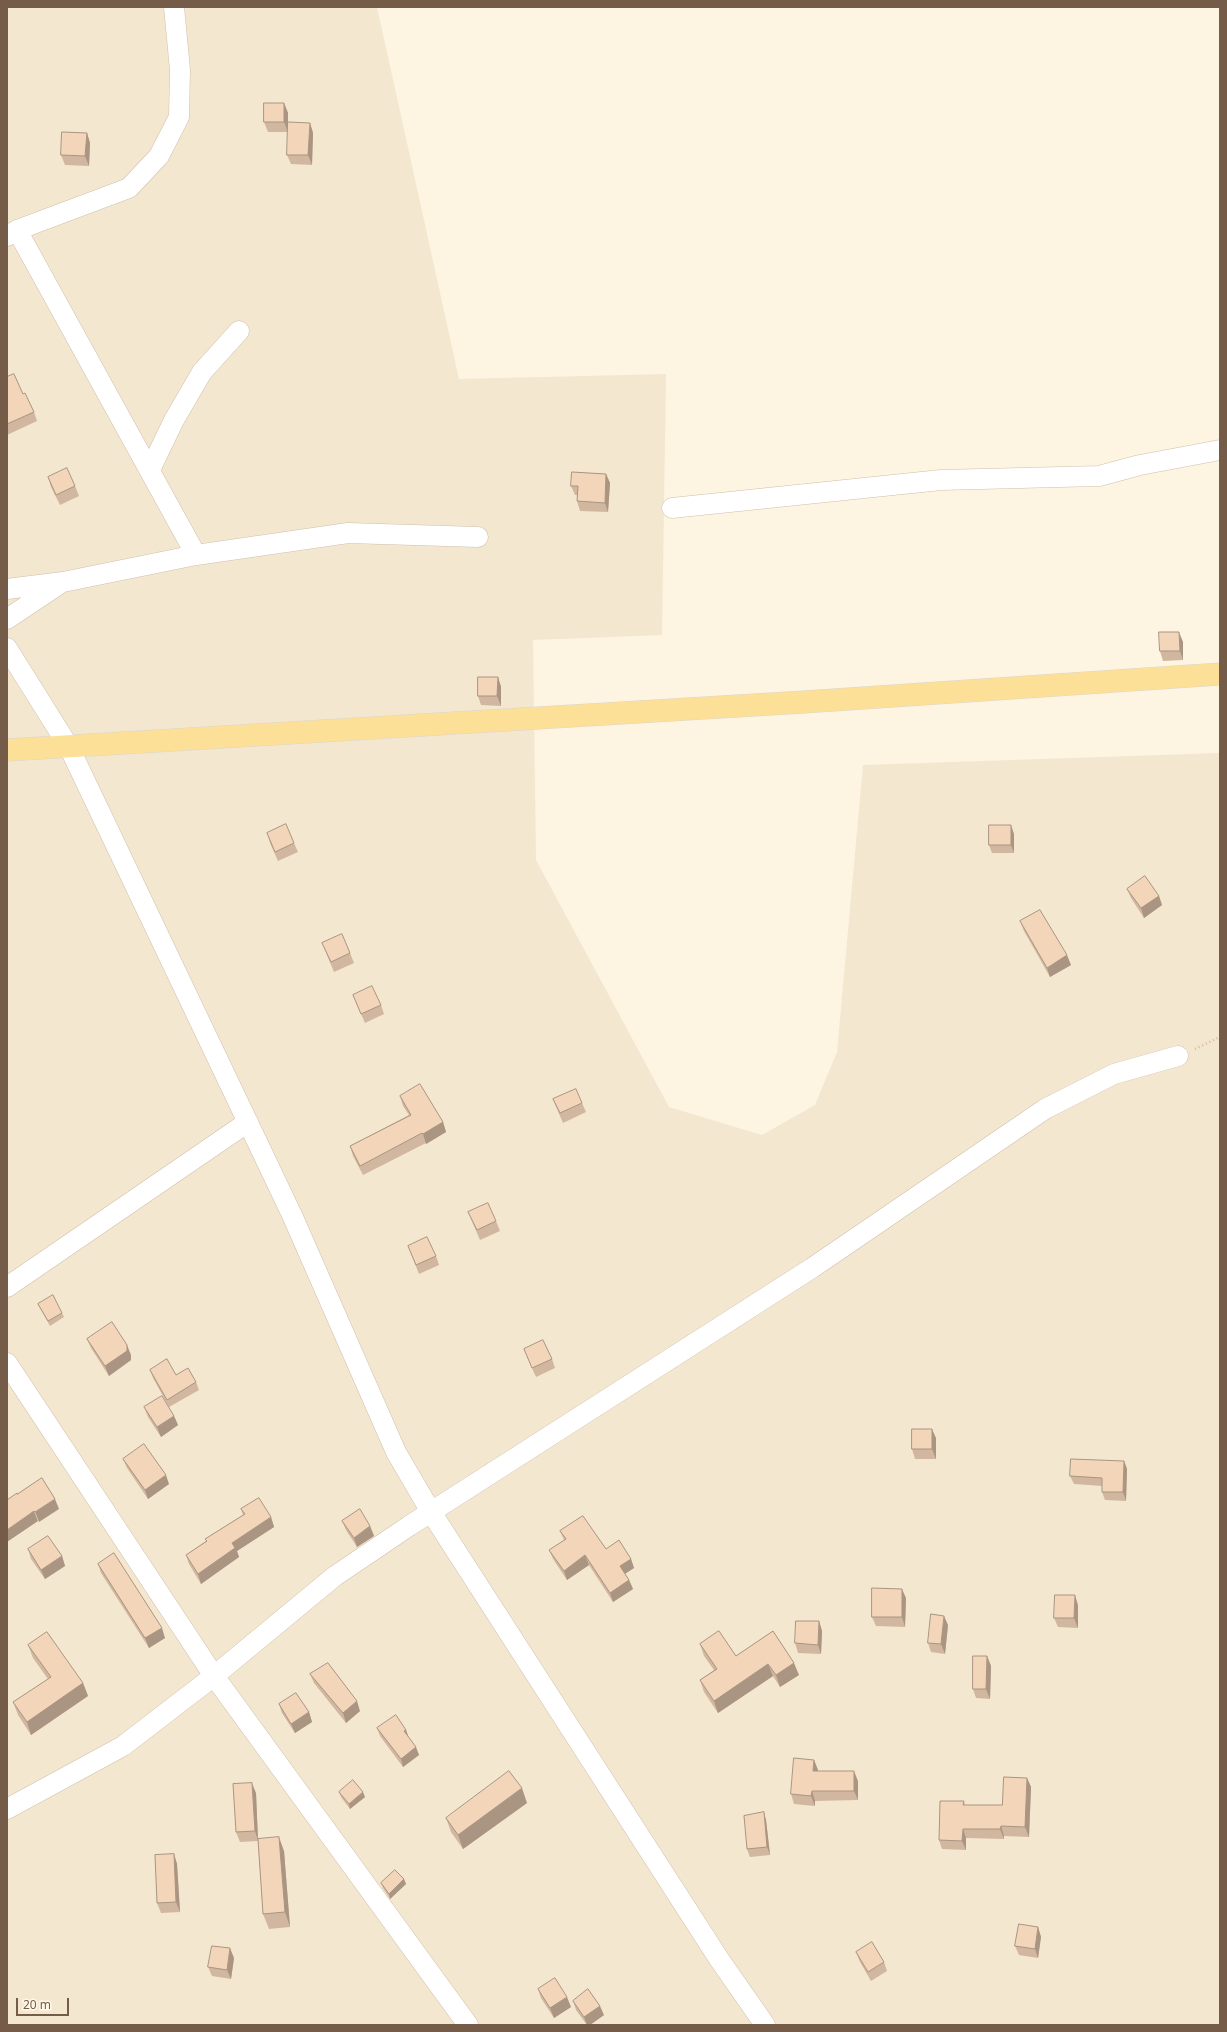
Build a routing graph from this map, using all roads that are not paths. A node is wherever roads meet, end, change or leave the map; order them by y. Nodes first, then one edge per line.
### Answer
1 (174, 7) edge
2 (12, 233) edge
3 (239, 332) dead end
4 (1220, 450) edge
5 (150, 470) junction
6 (672, 508) dead end
7 (478, 537) dead end
8 (196, 555) junction
9 (63, 582) junction
10 (7, 589) edge
11 (7, 619) edge
12 (7, 648) edge
13 (1220, 674) edge
14 (69, 747) junction
15 (7, 750) edge
16 (1178, 1056) road end
17 (248, 1122) junction
18 (7, 1287) edge
19 (7, 1363) edge
20 (431, 1512) junction
21 (214, 1676) junction
22 (7, 1809) edge
23 (468, 2025) edge
24 (765, 2025) edge

1 - 2 street
2 - 5 street
3 - 5 street
4 - 6 street
5 - 8 street
7 - 8 street
8 - 9 street
9 - 10 street
9 - 11 street
12 - 14 street
13 - 14 main road
14 - 15 main road
14 - 17 street
16 - 20 street
17 - 18 street
17 - 20 street
19 - 21 street
20 - 21 street
20 - 24 street
21 - 22 street
21 - 23 street

